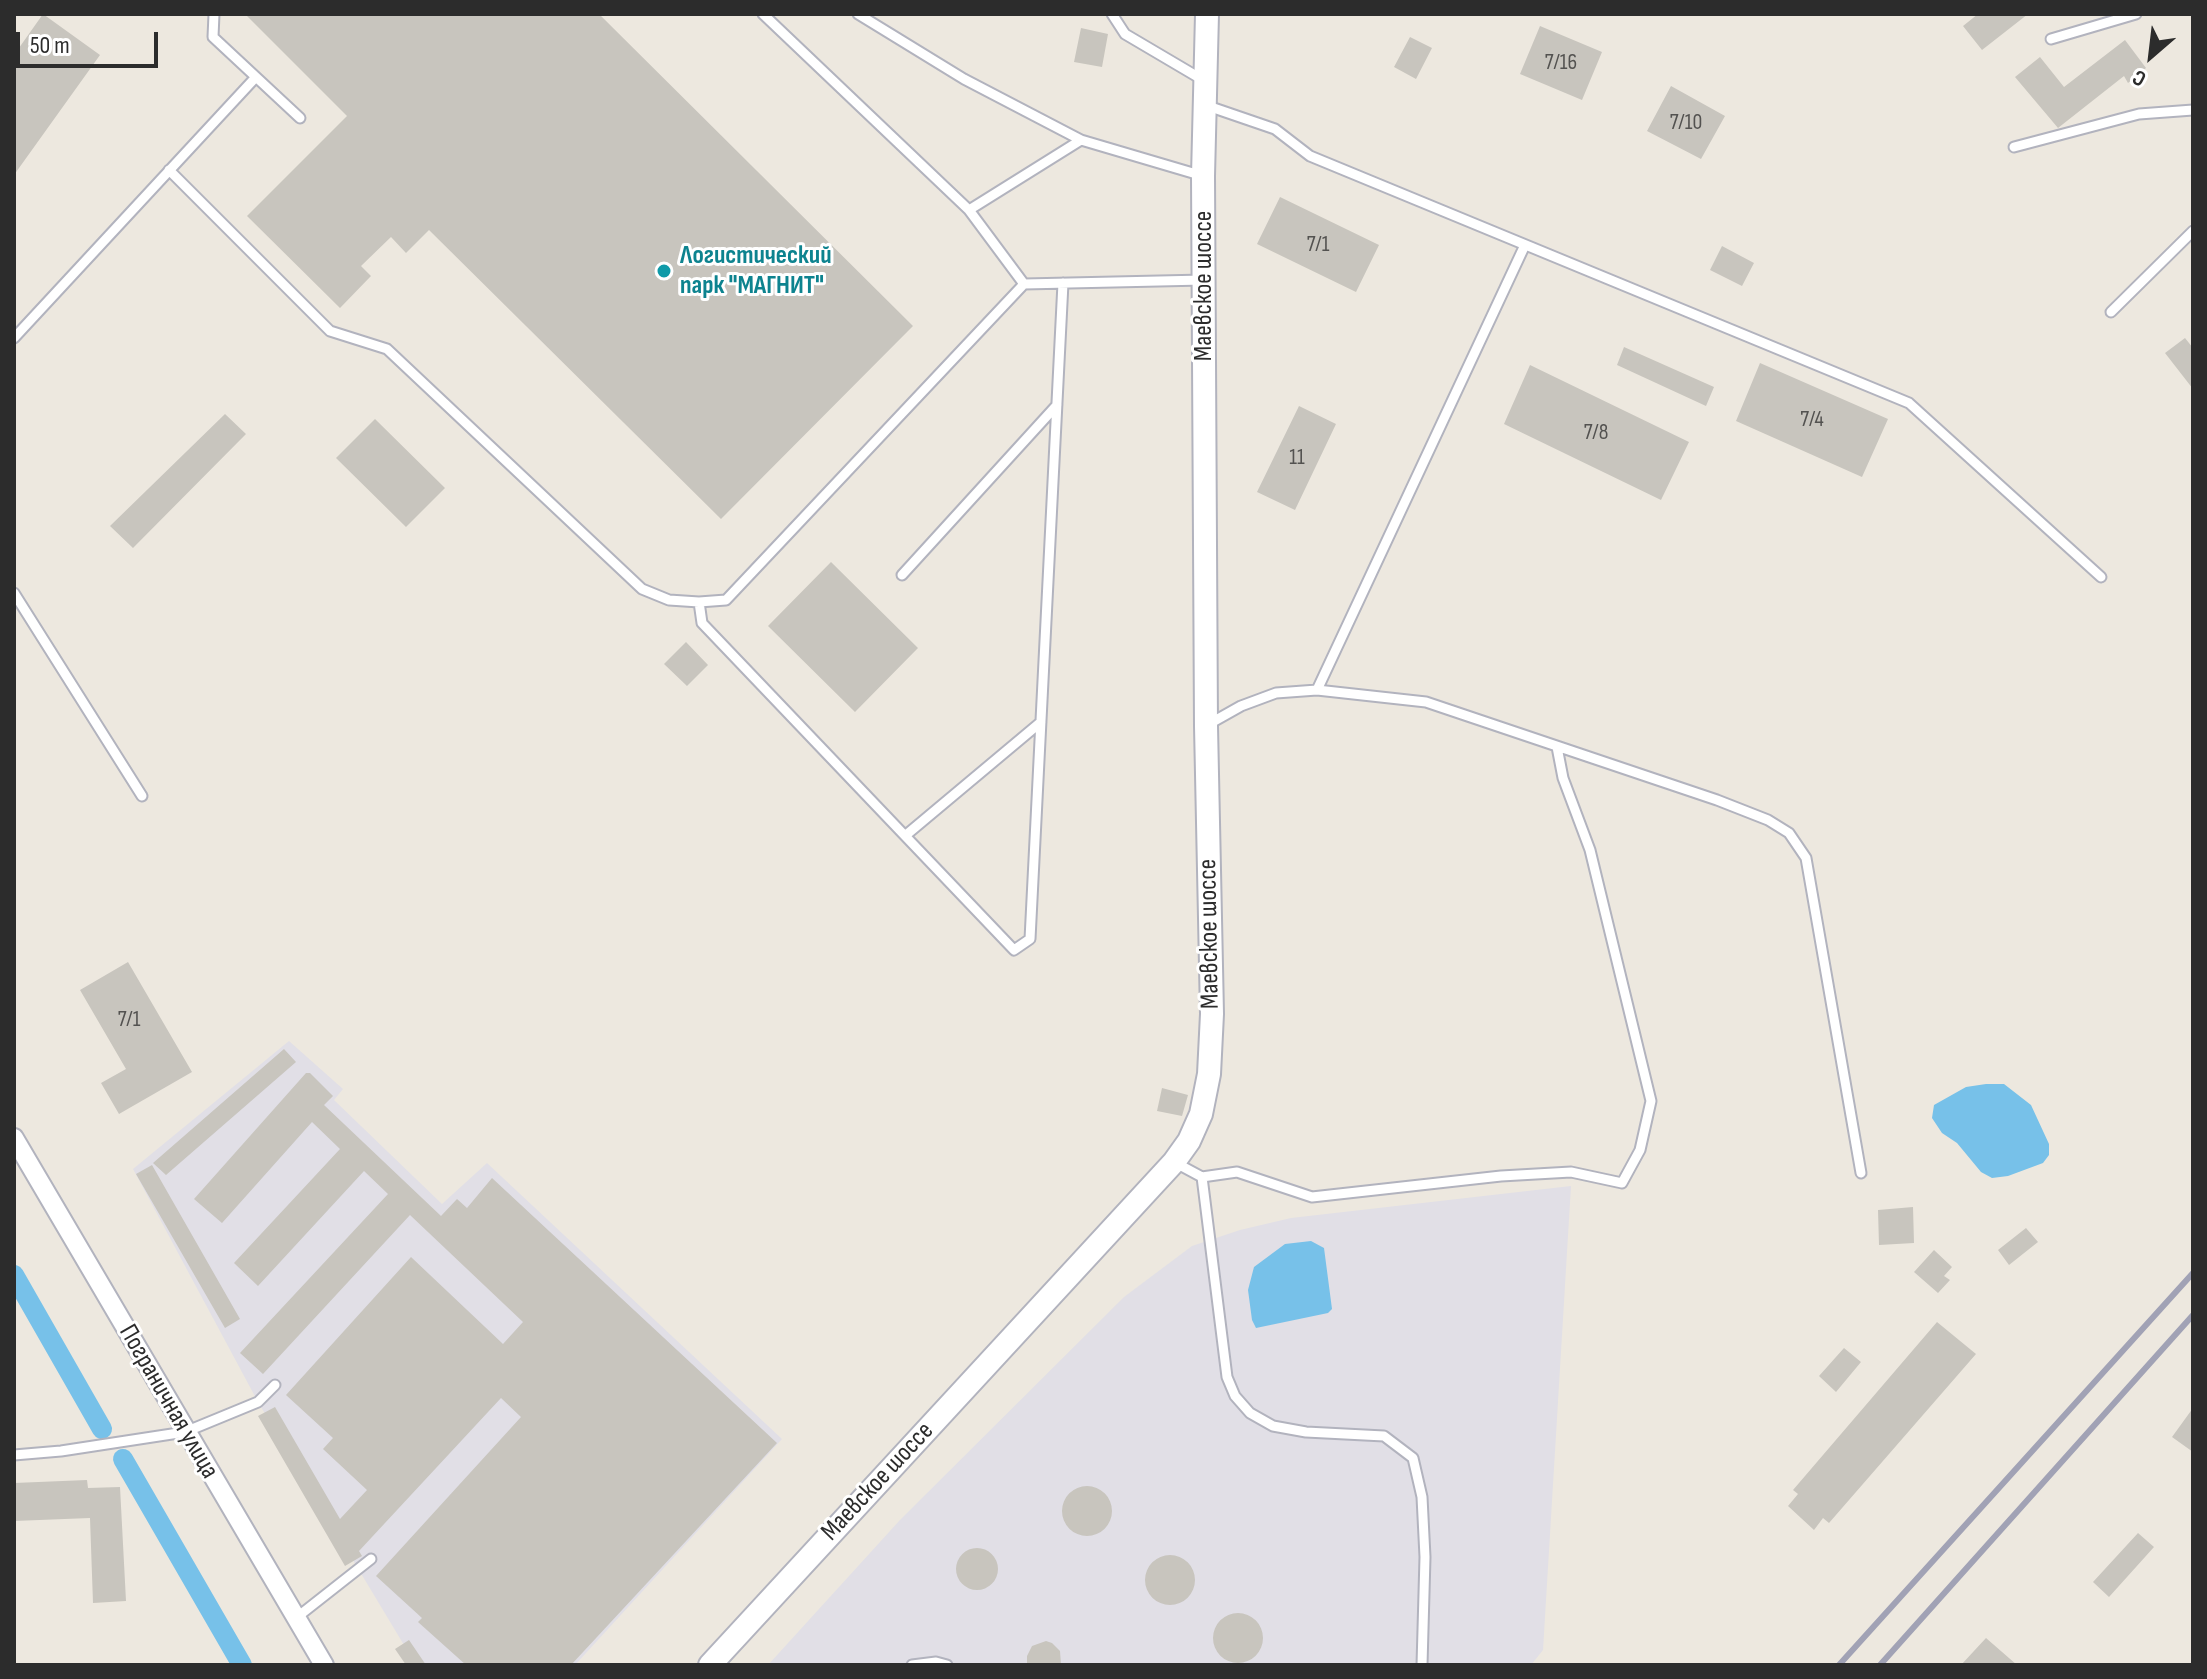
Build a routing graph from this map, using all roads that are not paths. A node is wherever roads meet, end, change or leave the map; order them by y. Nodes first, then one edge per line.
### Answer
1 (214, 14) edge
2 (763, 14) edge
3 (858, 14) edge
4 (1112, 14) edge
5 (1207, 14) edge
6 (2136, 14) edge
7 (2051, 39) dead end
8 (256, 77) junction
9 (1206, 81) junction
10 (1205, 105) junction
11 (2193, 110) edge
12 (300, 118) dead end
13 (1081, 140) junction
14 (2014, 147) dead end
15 (169, 170) junction
16 (1203, 176) junction
17 (969, 210) junction
18 (2193, 231) edge
19 (1525, 245) junction
20 (1204, 280) junction
21 (1063, 283) junction
22 (1024, 284) junction
23 (2111, 312) dead end
24 (14, 338) edge
25 (1057, 405) junction
26 (902, 575) dead end
27 (2101, 577) dead end
28 (14, 593) edge
29 (699, 602) junction
30 (1317, 690) junction
31 (1041, 722) junction
32 (1206, 726) junction
33 (1557, 747) junction
34 (142, 796) dead end
35 (906, 835) junction
36 (14, 1138) edge
37 (1174, 1162) junction
38 (1861, 1173) dead end
39 (1202, 1177) junction
40 (275, 1385) dead end
41 (185, 1432) junction
42 (14, 1455) edge
43 (371, 1559) dead end
44 (296, 1618) junction
45 (324, 1665) edge
46 (710, 1665) edge
47 (912, 1665) edge
48 (947, 1665) edge
49 (1422, 1665) edge

1 - 8 lane
2 - 17 lane
3 - 13 lane
4 - 9 lane
5 - 9 street, Маевское шоссе
6 - 7 lane
8 - 12 lane
8 - 15 lane
9 - 10 street, Маевское шоссе
10 - 16 street, Маевское шоссе
10 - 19 lane
11 - 14 lane
13 - 16 lane
13 - 17 lane
15 - 24 lane
15 - 29 lane
16 - 20 street, Маевское шоссе
17 - 22 lane
18 - 23 lane
19 - 27 lane
19 - 30 lane
20 - 21 lane
20 - 32 street, Маевское шоссе
21 - 22 lane
21 - 25 lane
22 - 29 lane
25 - 26 lane
25 - 31 lane
28 - 34 lane
29 - 35 lane
30 - 32 lane
30 - 33 lane
31 - 35 lane
31 - 35 lane
32 - 37 street, Маевское шоссе
33 - 38 lane
33 - 39 lane
36 - 41 street, Пограничная улица
37 - 39 lane
37 - 46 street, Маевское шоссе
39 - 49 lane
40 - 41 lane
41 - 42 lane
41 - 44 street, Пограничная улица
43 - 44 lane
44 - 45 street, Пограничная улица
47 - 48 lane

